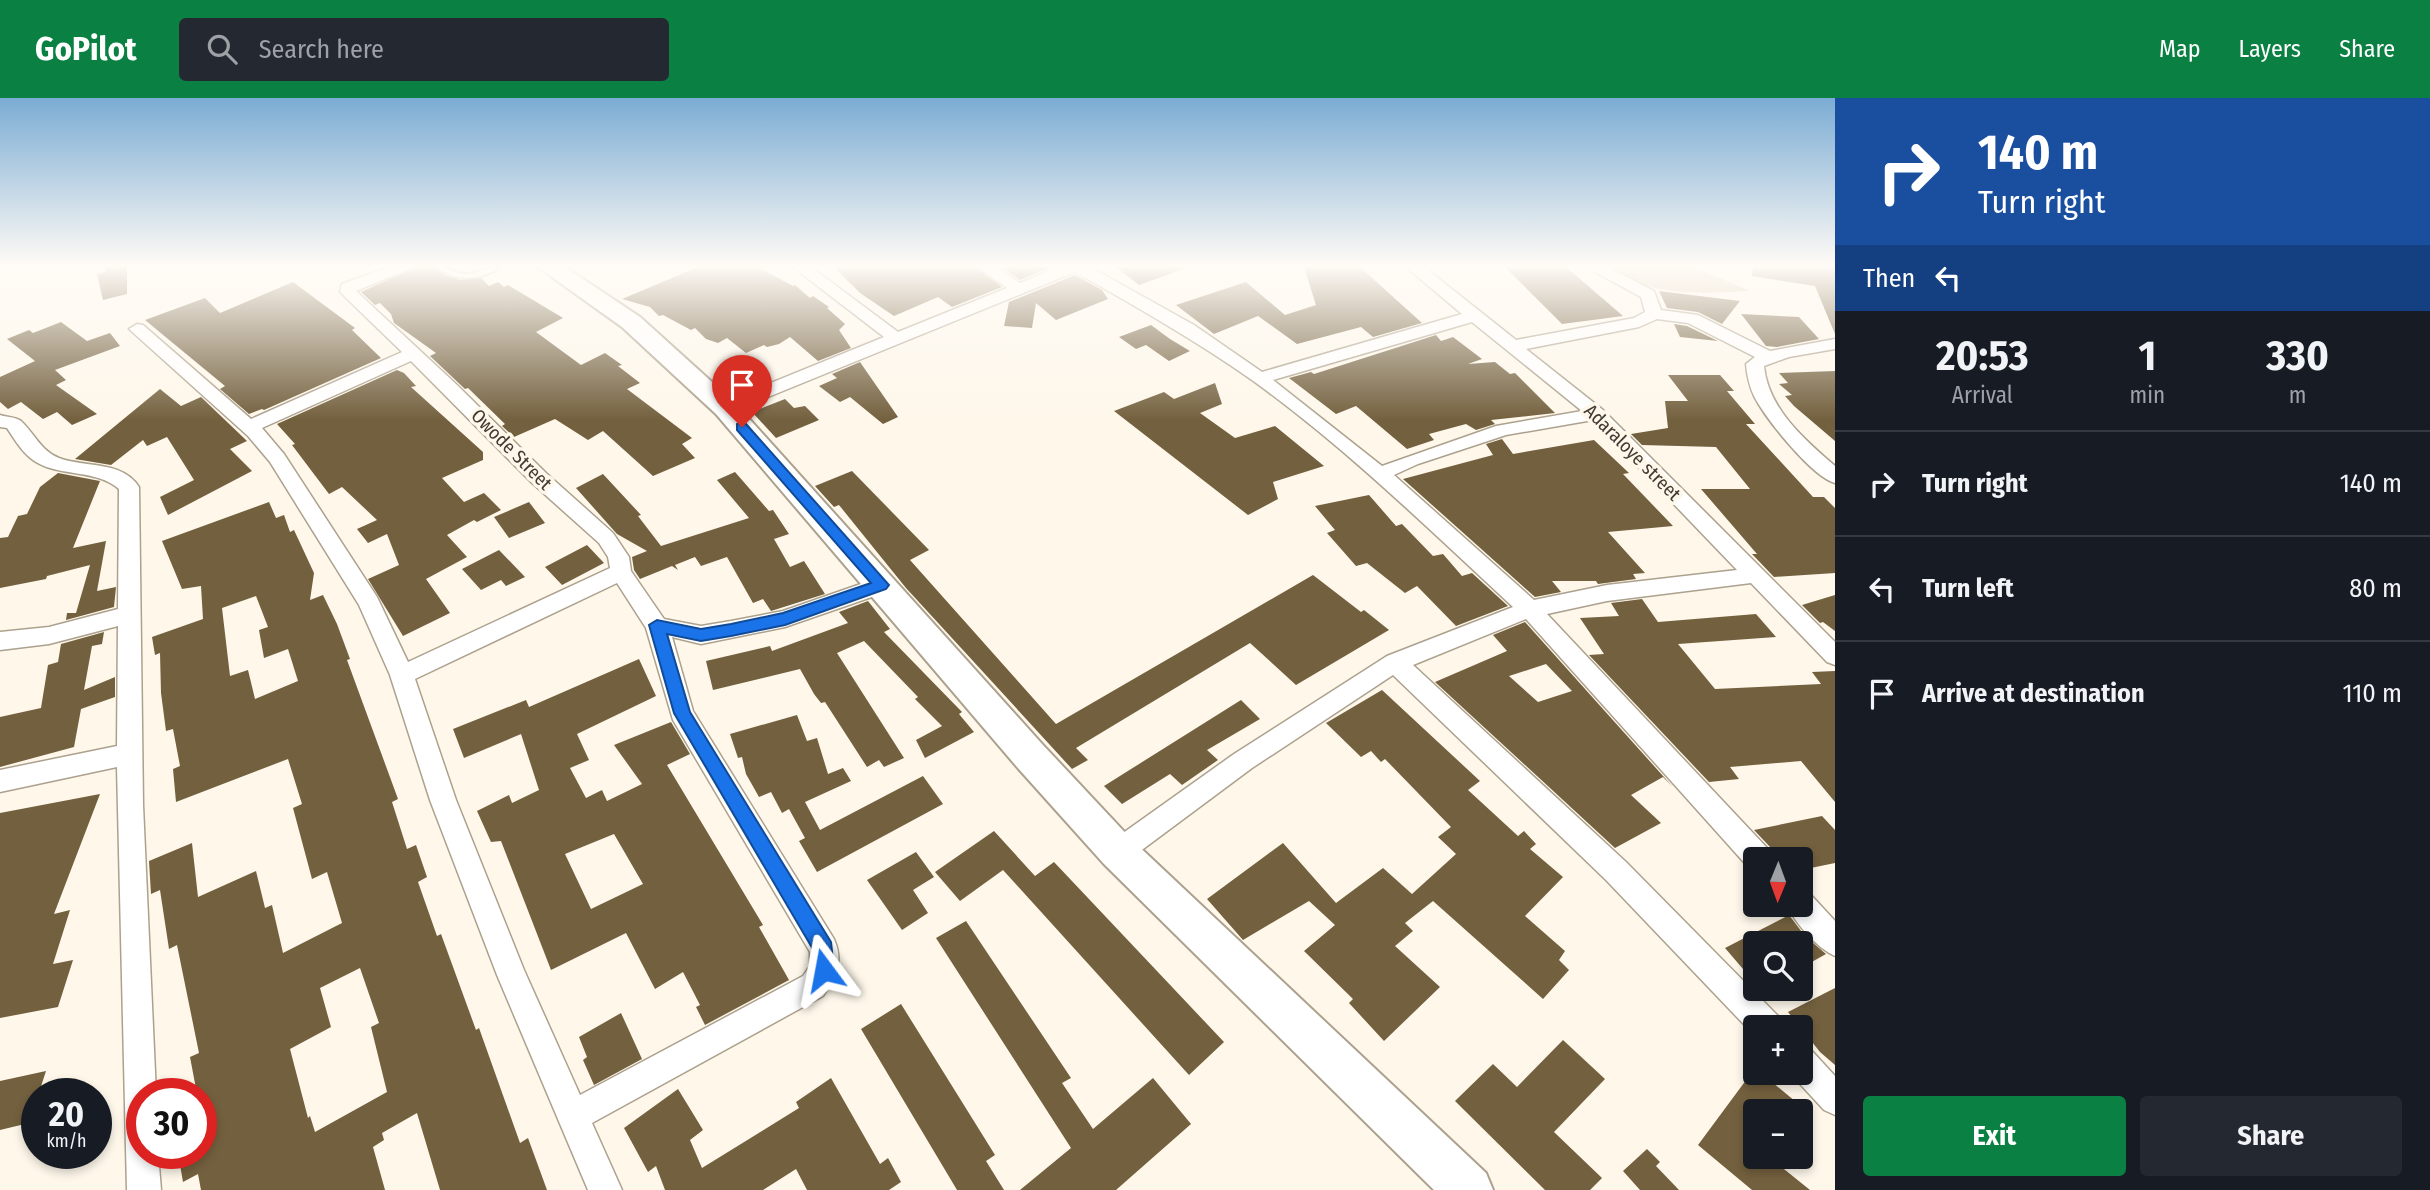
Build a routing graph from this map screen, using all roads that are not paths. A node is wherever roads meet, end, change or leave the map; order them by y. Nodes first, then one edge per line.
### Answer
1 (375, 318) edge
2 (626, 318) edge
3 (869, 318) edge
4 (946, 318) edge
5 (1167, 318) edge
6 (1466, 318) edge
7 (1476, 318) edge
8 (1647, 318) edge
9 (1692, 318) edge
10 (137, 329) dead end
11 (896, 338) junction
12 (1835, 344) edge
13 (1513, 346) junction
14 (413, 354) junction
15 (1770, 358) junction
16 (1260, 377) junction
17 (725, 408) junction
18 (1597, 414) junction
19 (0, 421) edge
20 (250, 427) junction
21 (1380, 474) junction
22 (1835, 477) edge
23 (621, 572) junction
24 (1756, 575) junction
25 (881, 585) junction
26 (1531, 609) junction
27 (130, 614) junction
28 (657, 625) junction
29 (0, 641) edge
30 (1835, 656) edge
31 (1395, 662) junction
32 (402, 675) junction
33 (129, 754) junction
34 (0, 781) edge
35 (1748, 847) edge
36 (1118, 852) junction
37 (1813, 917) edge
38 (1835, 942) edge
39 (1755, 1015) edge
40 (1813, 1075) edge
41 (138, 1078) edge
42 (1835, 1099) edge
43 (573, 1116) junction
44 (143, 1169) edge
45 (144, 1190) edge
46 (605, 1190) edge
47 (1469, 1190) edge

1 - 14 street, Owode Street
2 - 17 main road
3 - 11 street
4 - 11 street
5 - 16 street
6 - 16 street
7 - 13 street, Adaraloye street
8 - 13 street
9 - 15 street
10 - 20 street
11 - 17 street
12 - 15 street
13 - 18 street, Adaraloye street
14 - 20 street
14 - 23 street, Owode Street
15 - 22 street
16 - 21 street
17 - 25 main road
18 - 21 street
18 - 24 street, Adaraloye street
19 - 27 street
20 - 32 street
21 - 26 street
23 - 28 street, Owode Street
23 - 32 street
24 - 26 street
24 - 30 street, Adaraloye street
25 - 28 street
25 - 36 main road
26 - 31 street
26 - 35 street
27 - 29 street
27 - 33 street
28 - 43 street
31 - 36 street
31 - 39 street
32 - 43 street
33 - 34 street
33 - 41 street
36 - 47 main road
37 - 38 street
40 - 42 street
43 - 46 street
44 - 45 street

